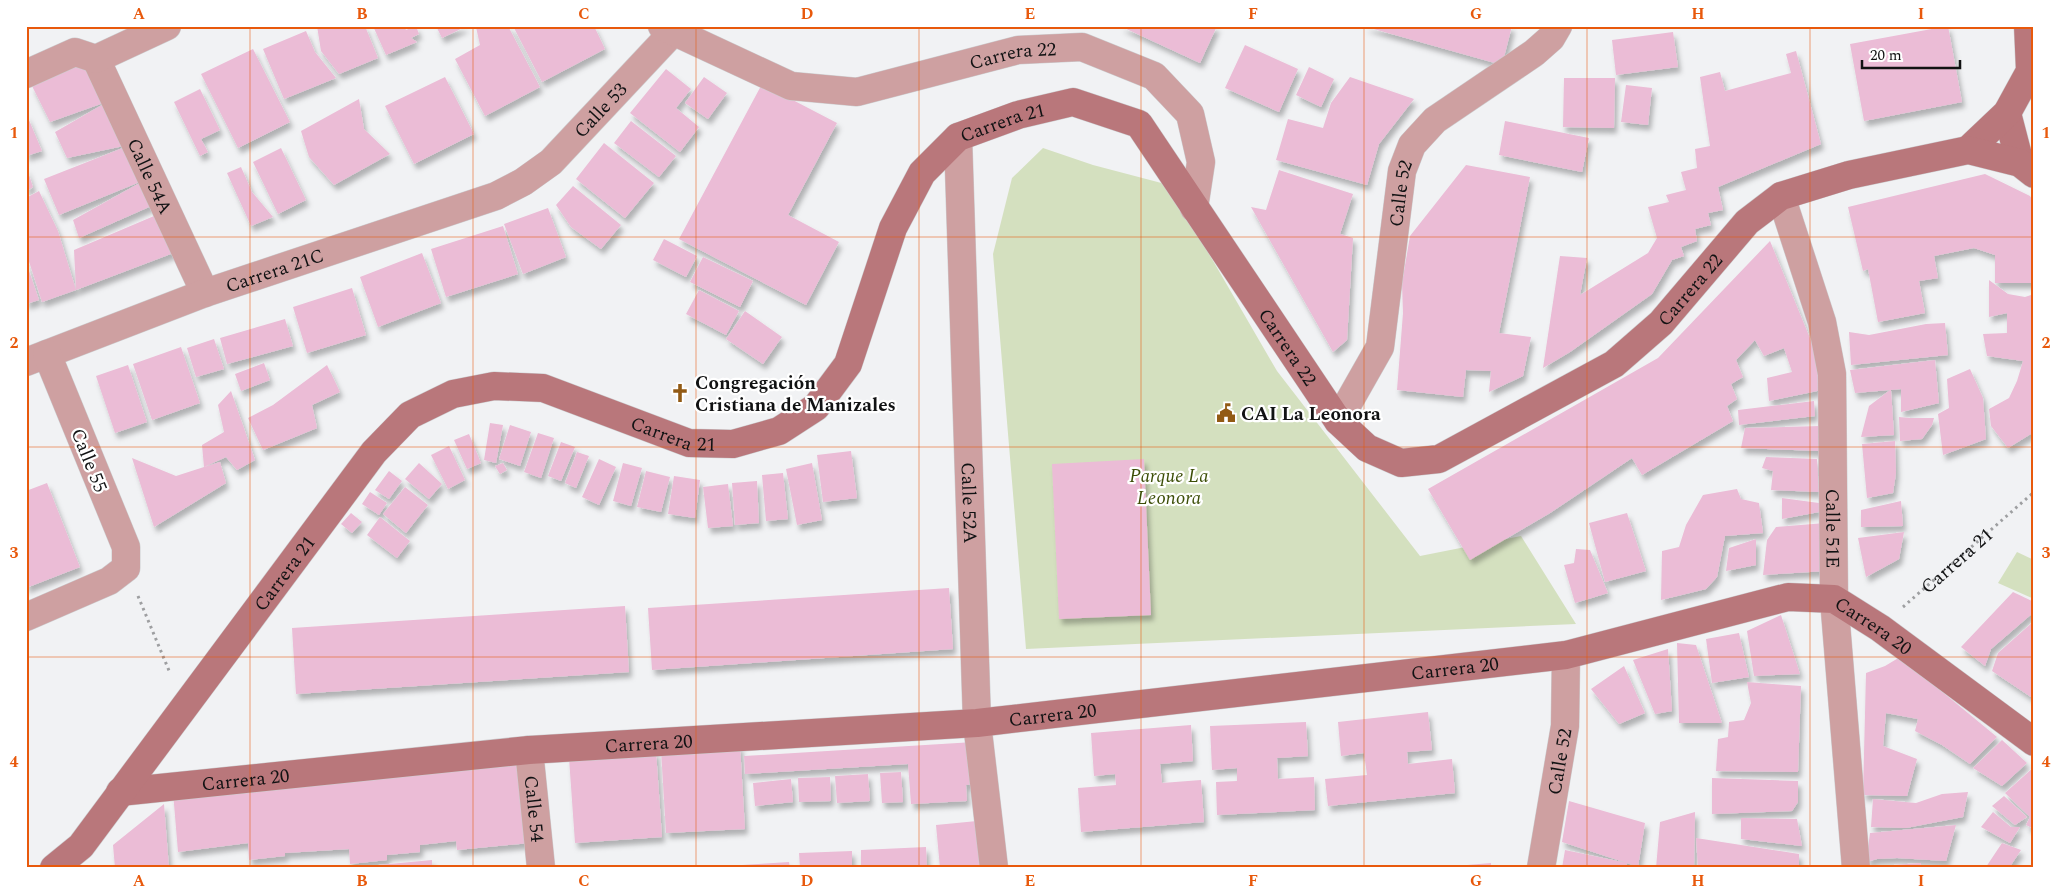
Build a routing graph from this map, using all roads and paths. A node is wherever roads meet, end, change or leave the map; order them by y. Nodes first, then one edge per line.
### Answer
1 (167, 26) edge
2 (1558, 26) edge
3 (2028, 26) edge
4 (668, 29) edge
5 (85, 56) junction
6 (26, 74) edge
7 (2007, 113) junction
8 (958, 137) junction
9 (1968, 150) junction
10 (2027, 168) edge
11 (523, 182) joint
12 (1781, 196) junction
13 (1194, 208) junction
14 (205, 293) junction
15 (36, 358) edge
16 (1338, 421) junction
17 (2034, 492) edge
18 (126, 568) junction
19 (1834, 599) junction
20 (26, 618) edge
21 (1880, 628) junction
22 (1566, 655) junction
23 (185, 708) junction
24 (978, 724) junction
25 (2034, 742) edge
26 (529, 750) junction
27 (120, 792) junction
28 (54, 868) edge
29 (541, 868) edge
30 (994, 868) edge
31 (1541, 868) edge
32 (1856, 868) edge

1 - 5 street
2 - 16 street, Calle 52
3 - 7 main road
4 - 11 street, Calle 53
4 - 13 street, Carrera 22
5 - 6 street
5 - 14 street, Calle 54A
7 - 9 main road
7 - 10 main road
8 - 13 main road, Carrera 21
8 - 23 main road, Carrera 21
8 - 24 street, Calle 52A
9 - 10 main road
9 - 12 main road, Carrera 22
11 - 14 street, Carrera 21C
12 - 16 main road, Carrera 22
12 - 19 street, Calle 51E
13 - 16 main road, Carrera 22
14 - 15 street, Carrera 21C
15 - 18 street, Calle 55
17 - 21 path, Carrera 21
18 - 20 street
18 - 23 path
19 - 21 main road, Carrera 20
19 - 22 main road, Carrera 20
19 - 32 street, Calle 51E
21 - 25 main road, Carrera 20
22 - 24 main road, Carrera 20
22 - 31 street, Calle 52
23 - 27 main road, Carrera 21
24 - 26 main road, Carrera 20
24 - 30 street, Calle 52A
26 - 27 main road, Carrera 20
26 - 29 street, Calle 54
27 - 28 main road

